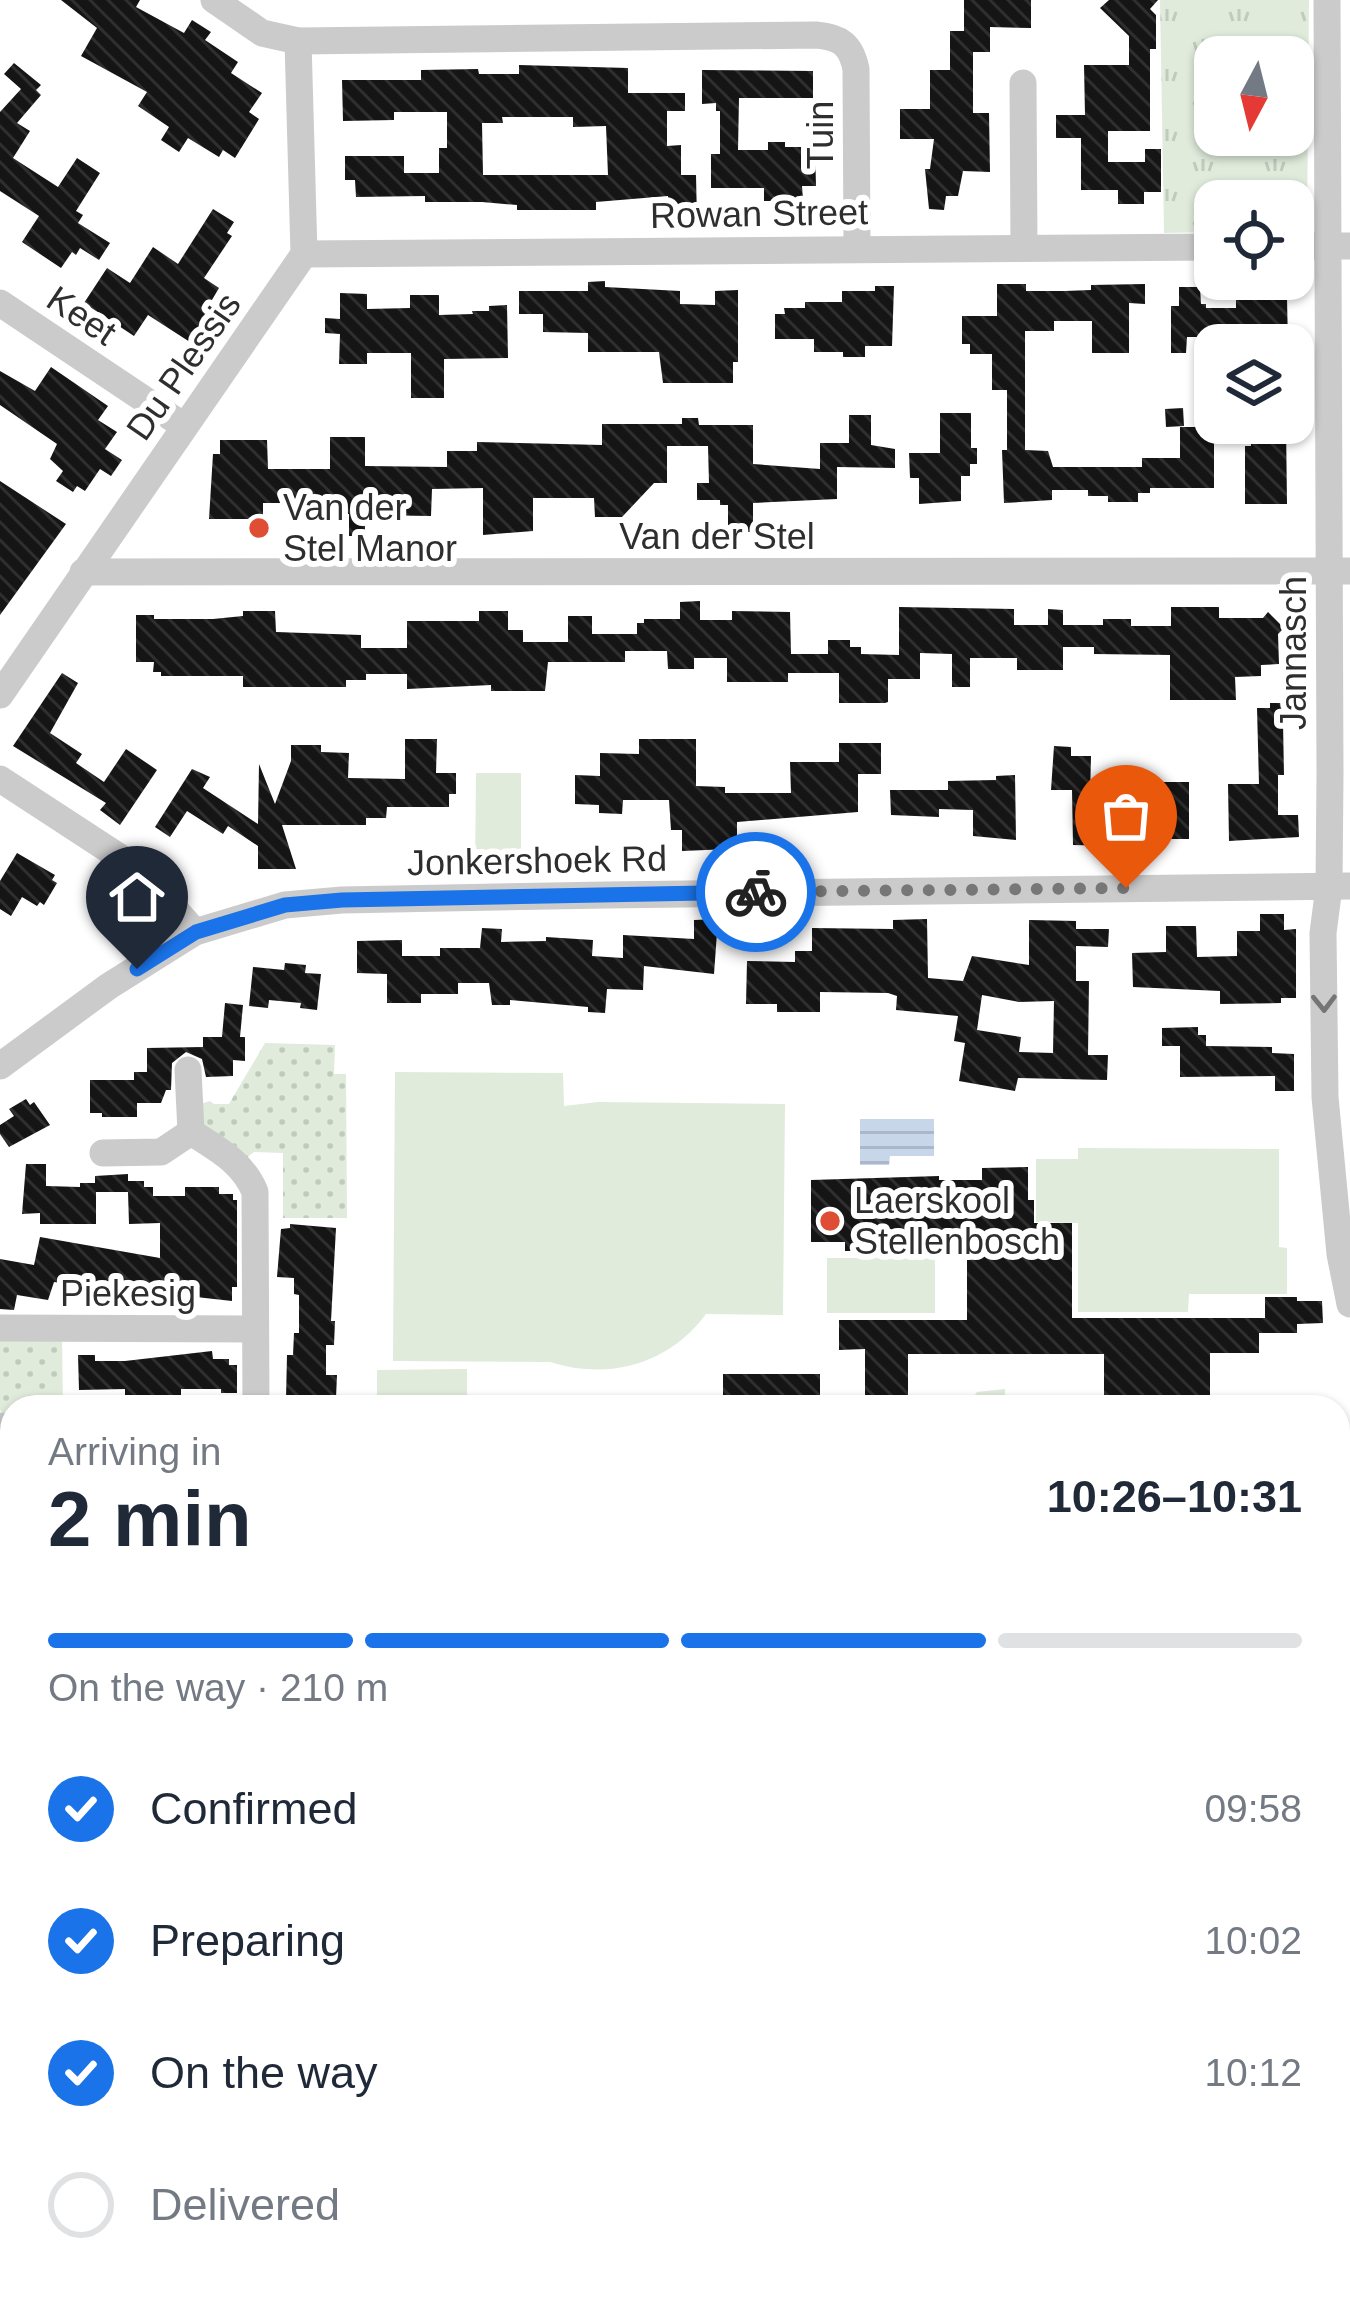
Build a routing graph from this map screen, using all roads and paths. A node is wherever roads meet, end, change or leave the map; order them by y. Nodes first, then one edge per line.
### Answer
1 (214, 0) edge
2 (1327, 0) edge
3 (298, 40) junction
4 (1023, 83) dead end
5 (1339, 246) edge
6 (1194, 247) edge
7 (857, 248) junction
8 (1024, 248) junction
9 (304, 254) junction
10 (0, 303) edge
11 (184, 426) junction
12 (83, 572) junction
13 (1339, 572) edge
14 (0, 695) edge
15 (0, 779) edge
16 (1340, 886) edge
17 (196, 932) junction
18 (0, 1066) edge
19 (188, 1070) dead end
20 (191, 1132) junction
21 (103, 1153) dead end
22 (1350, 1304) edge
23 (0, 1328) edge
24 (255, 1329) junction
25 (256, 1395) edge

1 - 3 street
2 - 5 street, Jannasch
3 - 7 street, Tuin
3 - 9 street
4 - 8 street
5 - 13 street, Jannasch
6 - 8 street, Rowan Street
7 - 8 street, Rowan Street
7 - 9 street, Rowan Street
9 - 11 street, Du Plessis
10 - 11 street, Keet
11 - 12 street, Du Plessis
12 - 13 street, Van der Stel
12 - 14 street, Du Plessis
13 - 16 street, Jannasch
15 - 17 street
16 - 17 street, Jonkershoek Rd
16 -> 22 street, Jannasch
17 - 18 street, Jonkershoek Rd
19 - 20 street
20 - 21 street
20 - 24 street
23 - 24 street, Piekesig
24 - 25 street

